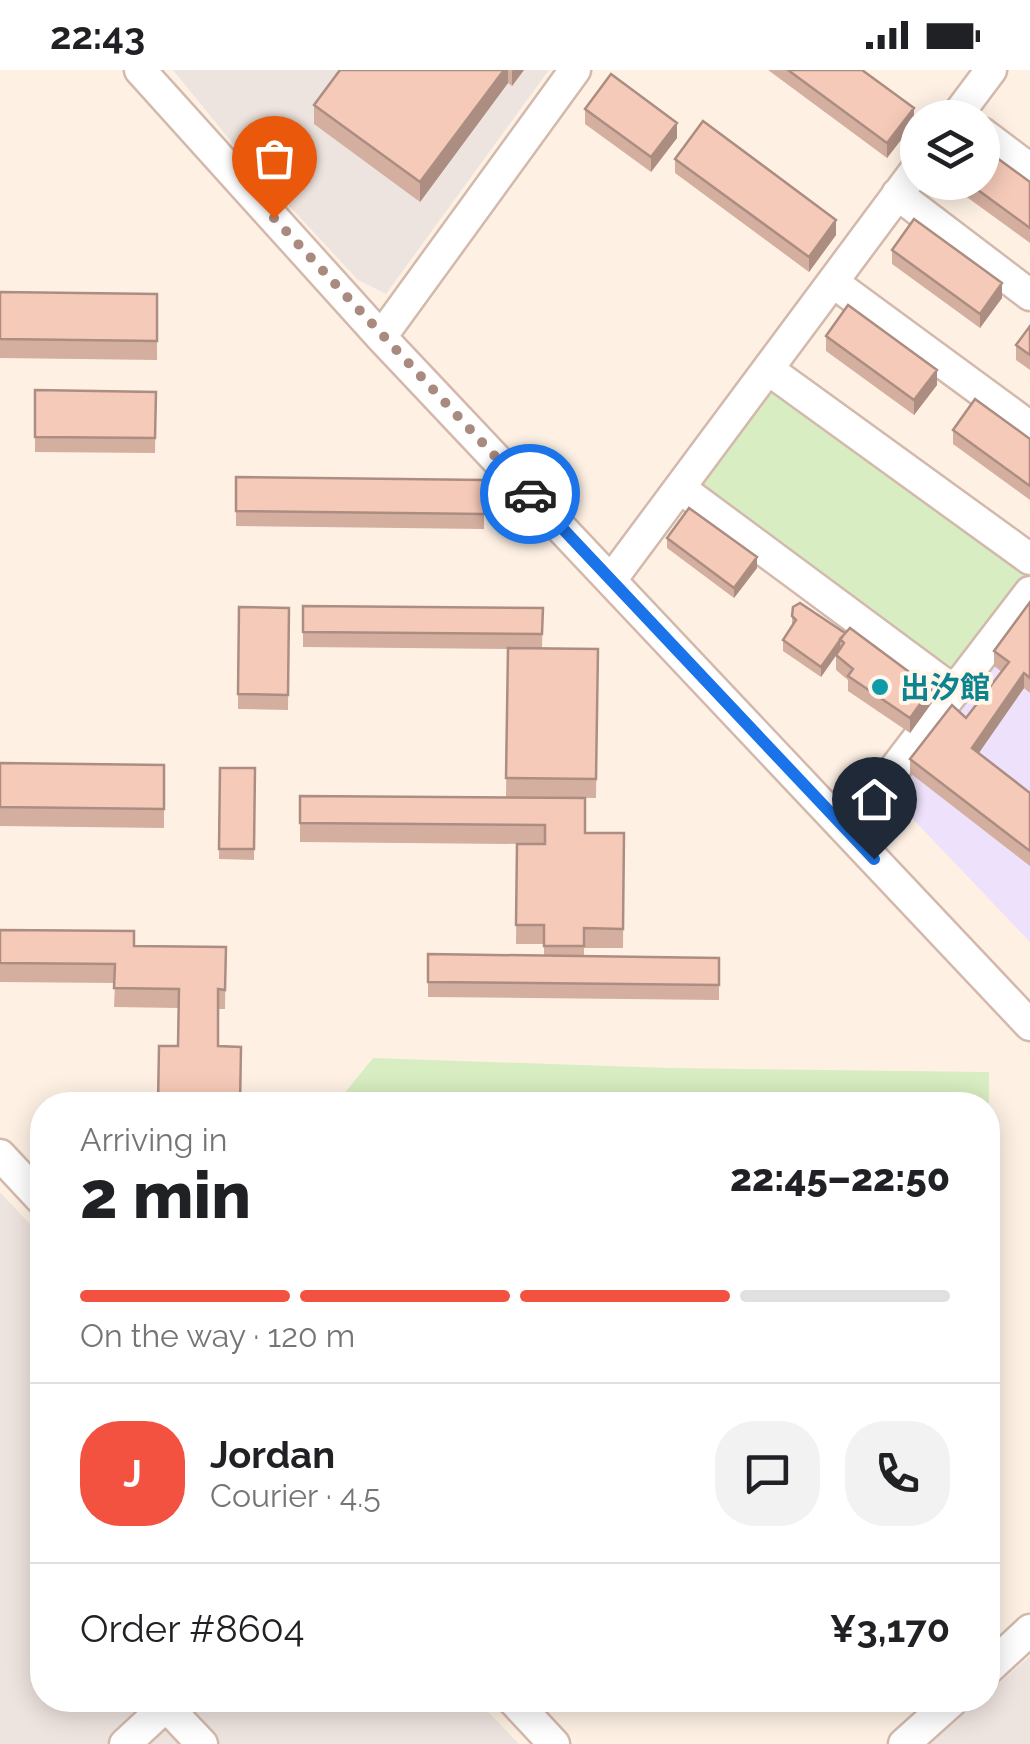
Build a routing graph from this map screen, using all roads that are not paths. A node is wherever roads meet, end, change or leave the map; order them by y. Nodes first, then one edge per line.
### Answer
1 (140, 70) edge
2 (574, 70) edge
3 (991, 70) edge
4 (970, 100) edge
5 (1000, 146) edge
6 (1030, 168) edge
7 (900, 190) edge
8 (897, 194) junction
9 (834, 283) junction
10 (1030, 295) edge
11 (382, 337) junction
12 (769, 370) junction
13 (1030, 427) edge
14 (680, 488) junction
15 (1030, 559) edge
16 (611, 580) junction
17 (1030, 592) edge
18 (954, 691) junction
19 (847, 831) junction
20 (1030, 1025) edge
21 (0, 1154) edge
22 (30, 1187) edge
23 (1030, 1630) edge
24 (1000, 1658) edge
25 (160, 1712) edge
26 (172, 1712) edge
27 (523, 1712) edge
28 (940, 1712) edge
29 (126, 1744) edge
30 (202, 1744) edge
31 (554, 1744) edge
32 (904, 1744) edge

1 - 11 street
2 - 11 street
3 - 4 street
5 - 6 street
7 - 8 street
8 - 9 street
8 - 10 street
9 - 12 street
9 - 13 street
11 - 16 street
12 - 14 street
12 - 15 street
14 - 16 street
14 - 18 street
16 - 19 street
17 - 18 street
18 - 19 street
19 - 20 street
21 - 22 street
23 - 24 street
25 - 29 street
26 - 30 street
27 - 31 street
28 - 32 street

